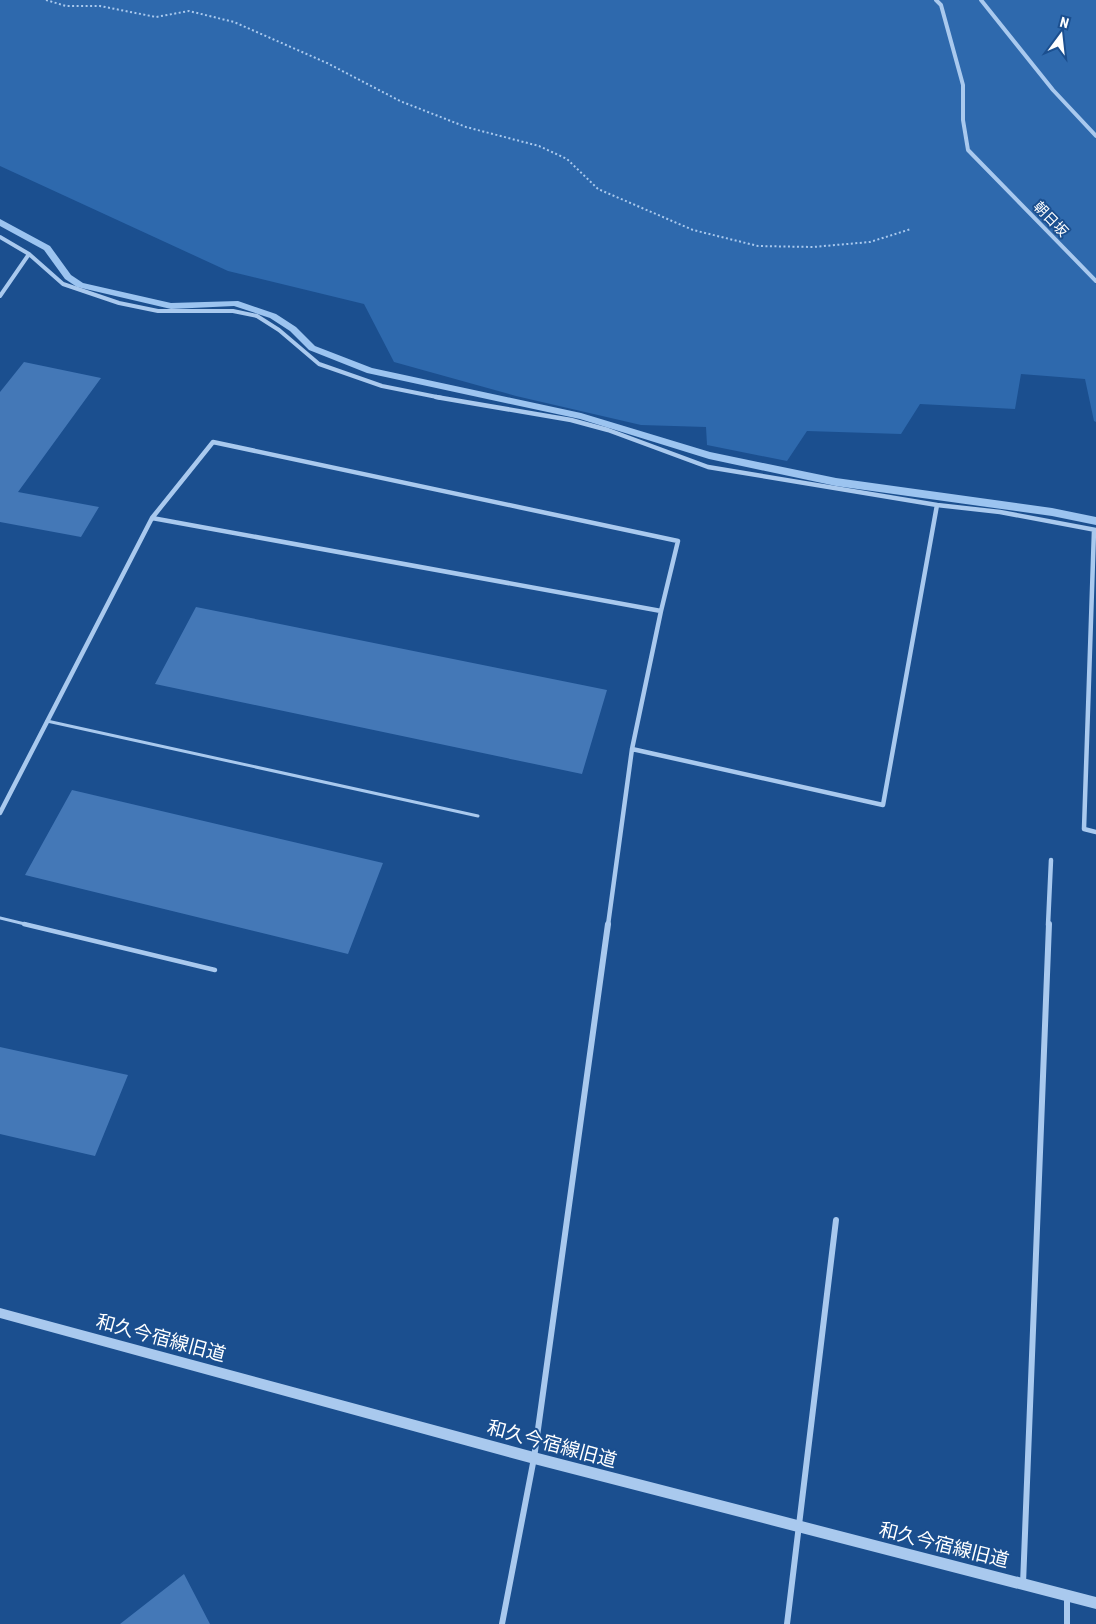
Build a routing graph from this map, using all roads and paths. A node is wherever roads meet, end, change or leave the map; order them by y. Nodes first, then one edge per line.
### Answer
1 (46, 0) edge
2 (936, 0) edge
3 (981, 0) edge
4 (1096, 136) edge
5 (911, 229) dead end
6 (0, 238) edge
7 (29, 254) junction
8 (1096, 281) edge
9 (0, 296) edge
10 (937, 505) junction
11 (152, 518) junction
12 (1095, 530) edge
13 (661, 611) junction
14 (47, 721) junction
15 (632, 749) junction
16 (0, 813) edge
17 (478, 816) dead end
18 (1096, 832) edge
19 (1051, 860) dead end
20 (0, 918) edge
21 (215, 970) dead end
22 (836, 1220) dead end
23 (0, 1313) edge
24 (534, 1458) junction
25 (798, 1526) junction
26 (1023, 1584) junction
27 (1067, 1596) junction
28 (1096, 1603) edge
29 (502, 1624) edge
30 (788, 1624) edge
31 (1067, 1624) edge

1 - 5 path
2 - 8 street, 朝日坂
3 - 4 street
6 - 7 street
7 - 9 street
7 - 10 street
10 - 12 street
10 - 15 street
11 - 13 street
11 - 13 street
11 - 14 street
12 - 18 street
13 - 15 street
14 - 16 street
14 - 17 lane
15 - 24 street
19 - 26 street
20 - 21 lane
22 - 25 street
23 - 24 street, 和久今宿線旧道
24 - 25 street, 和久今宿線旧道
24 - 29 street
25 - 26 street, 和久今宿線旧道
25 - 30 street
26 - 27 street, 和久今宿線旧道
27 - 28 street, 和久今宿線旧道
27 - 31 street

